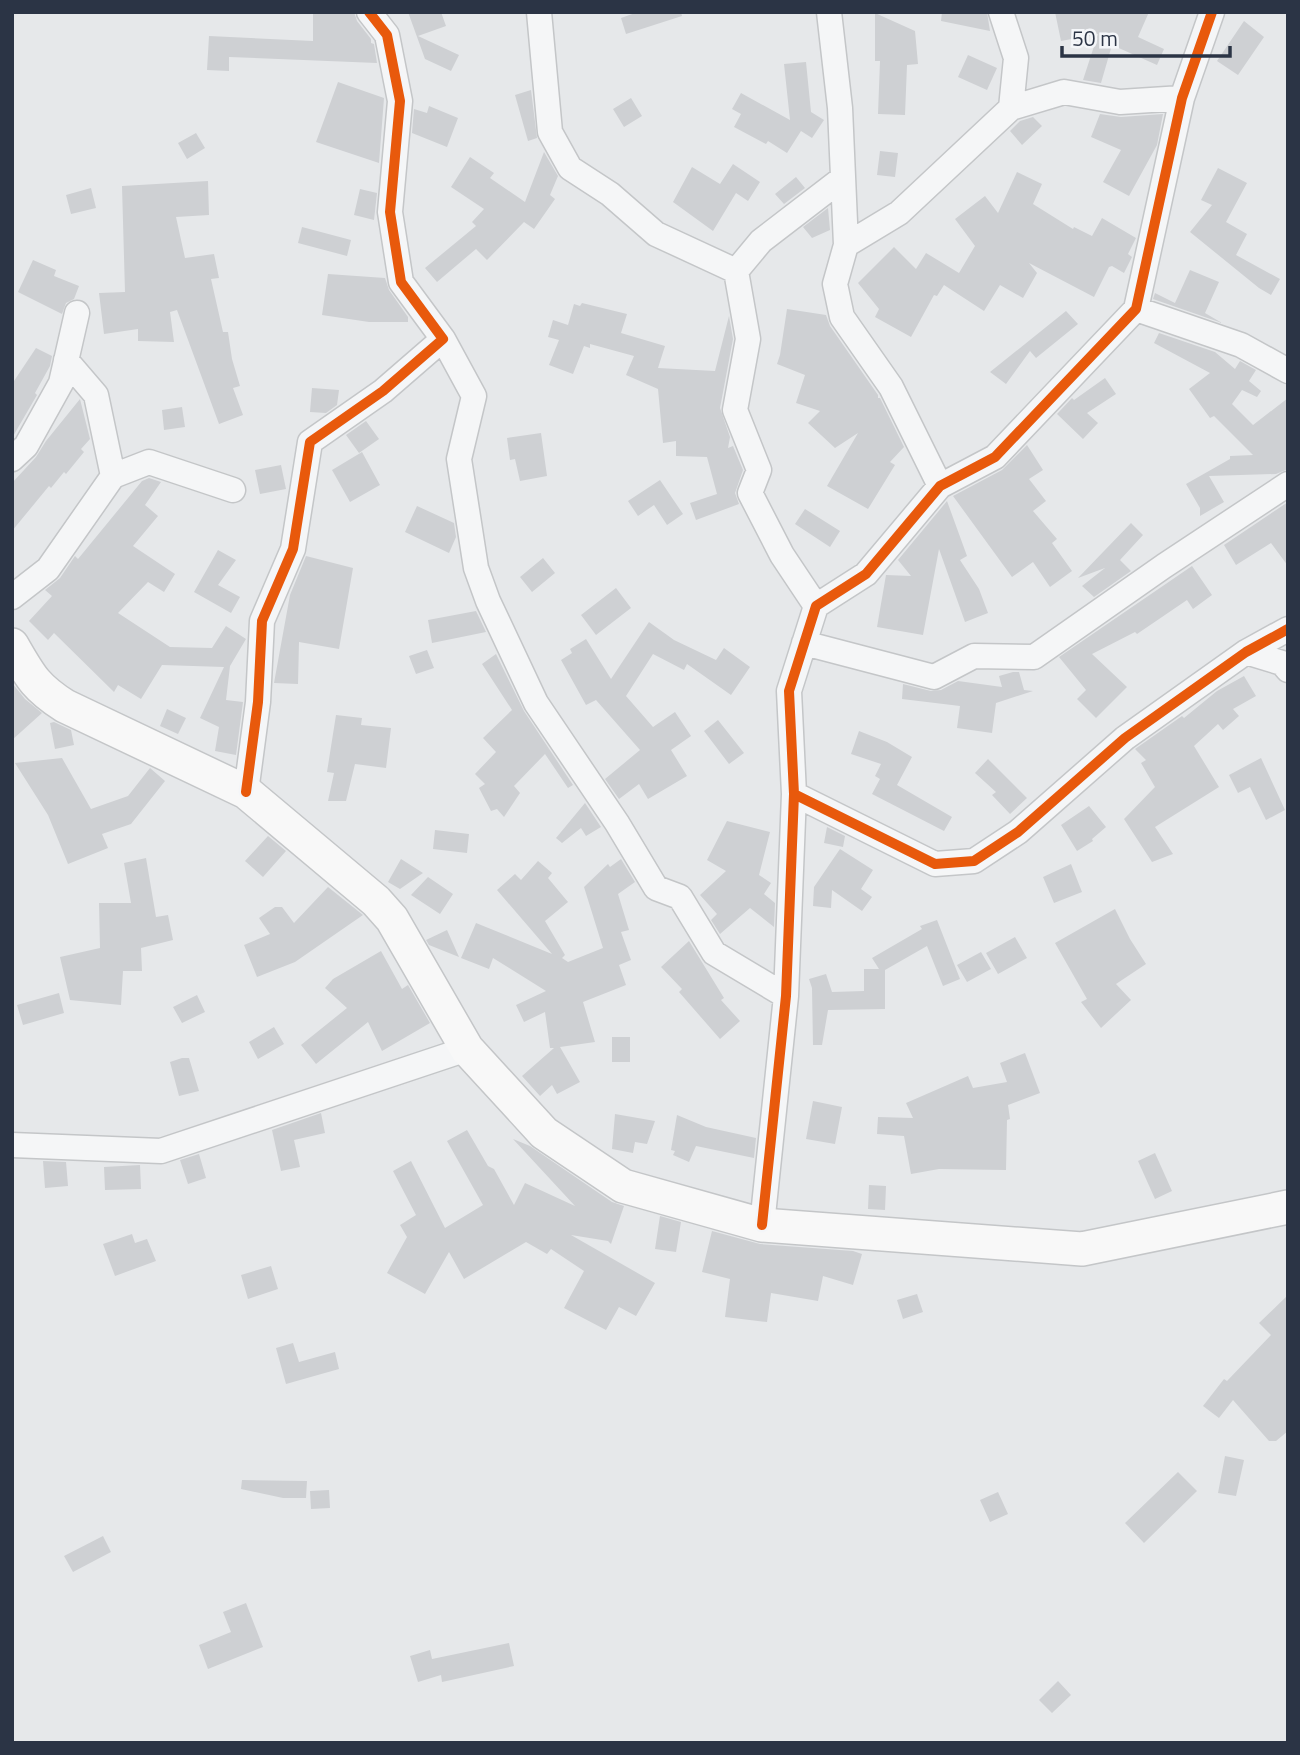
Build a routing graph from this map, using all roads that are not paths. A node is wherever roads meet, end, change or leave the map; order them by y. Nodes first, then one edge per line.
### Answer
1 (369, 12) edge
2 (539, 12) edge
3 (829, 12) edge
4 (1001, 12) edge
5 (1212, 12) edge
6 (1182, 98) junction
7 (1011, 108) junction
8 (843, 178) junction
9 (846, 245) junction
10 (737, 271) junction
11 (1136, 309) junction
12 (77, 313) dead end
13 (443, 338) junction
14 (66, 360) junction
15 (1288, 371) edge
16 (12, 459) edge
17 (113, 476) junction
18 (1288, 484) edge
19 (940, 486) junction
20 (233, 490) dead end
21 (12, 597) edge
22 (816, 606) junction
23 (1288, 629) edge
24 (804, 643) junction
25 (12, 645) edge
26 (1246, 652) junction
27 (1288, 670) edge
28 (246, 792) junction
29 (794, 794) junction
30 (786, 996) junction
31 (467, 1049) junction
32 (12, 1144) edge
33 (1288, 1207) edge
34 (762, 1225) junction

1 - 13 street
2 - 10 street
3 - 8 street
4 - 7 street
5 - 6 street
6 - 7 street
6 - 11 street
7 - 9 street
8 - 9 street
8 - 10 street
9 - 19 street
10 - 22 street
11 - 15 street
11 - 19 street
12 - 14 street
13 - 28 street
13 - 30 street
14 - 16 street
14 - 17 street
17 - 20 street
17 - 21 street
18 - 24 street
19 - 22 street
22 - 24 street
23 - 26 street
24 - 29 street
25 - 28 main road
26 - 27 street
26 - 29 street
28 - 31 main road
29 - 30 street
30 - 34 street
31 - 32 street
31 - 34 main road
33 - 34 main road

